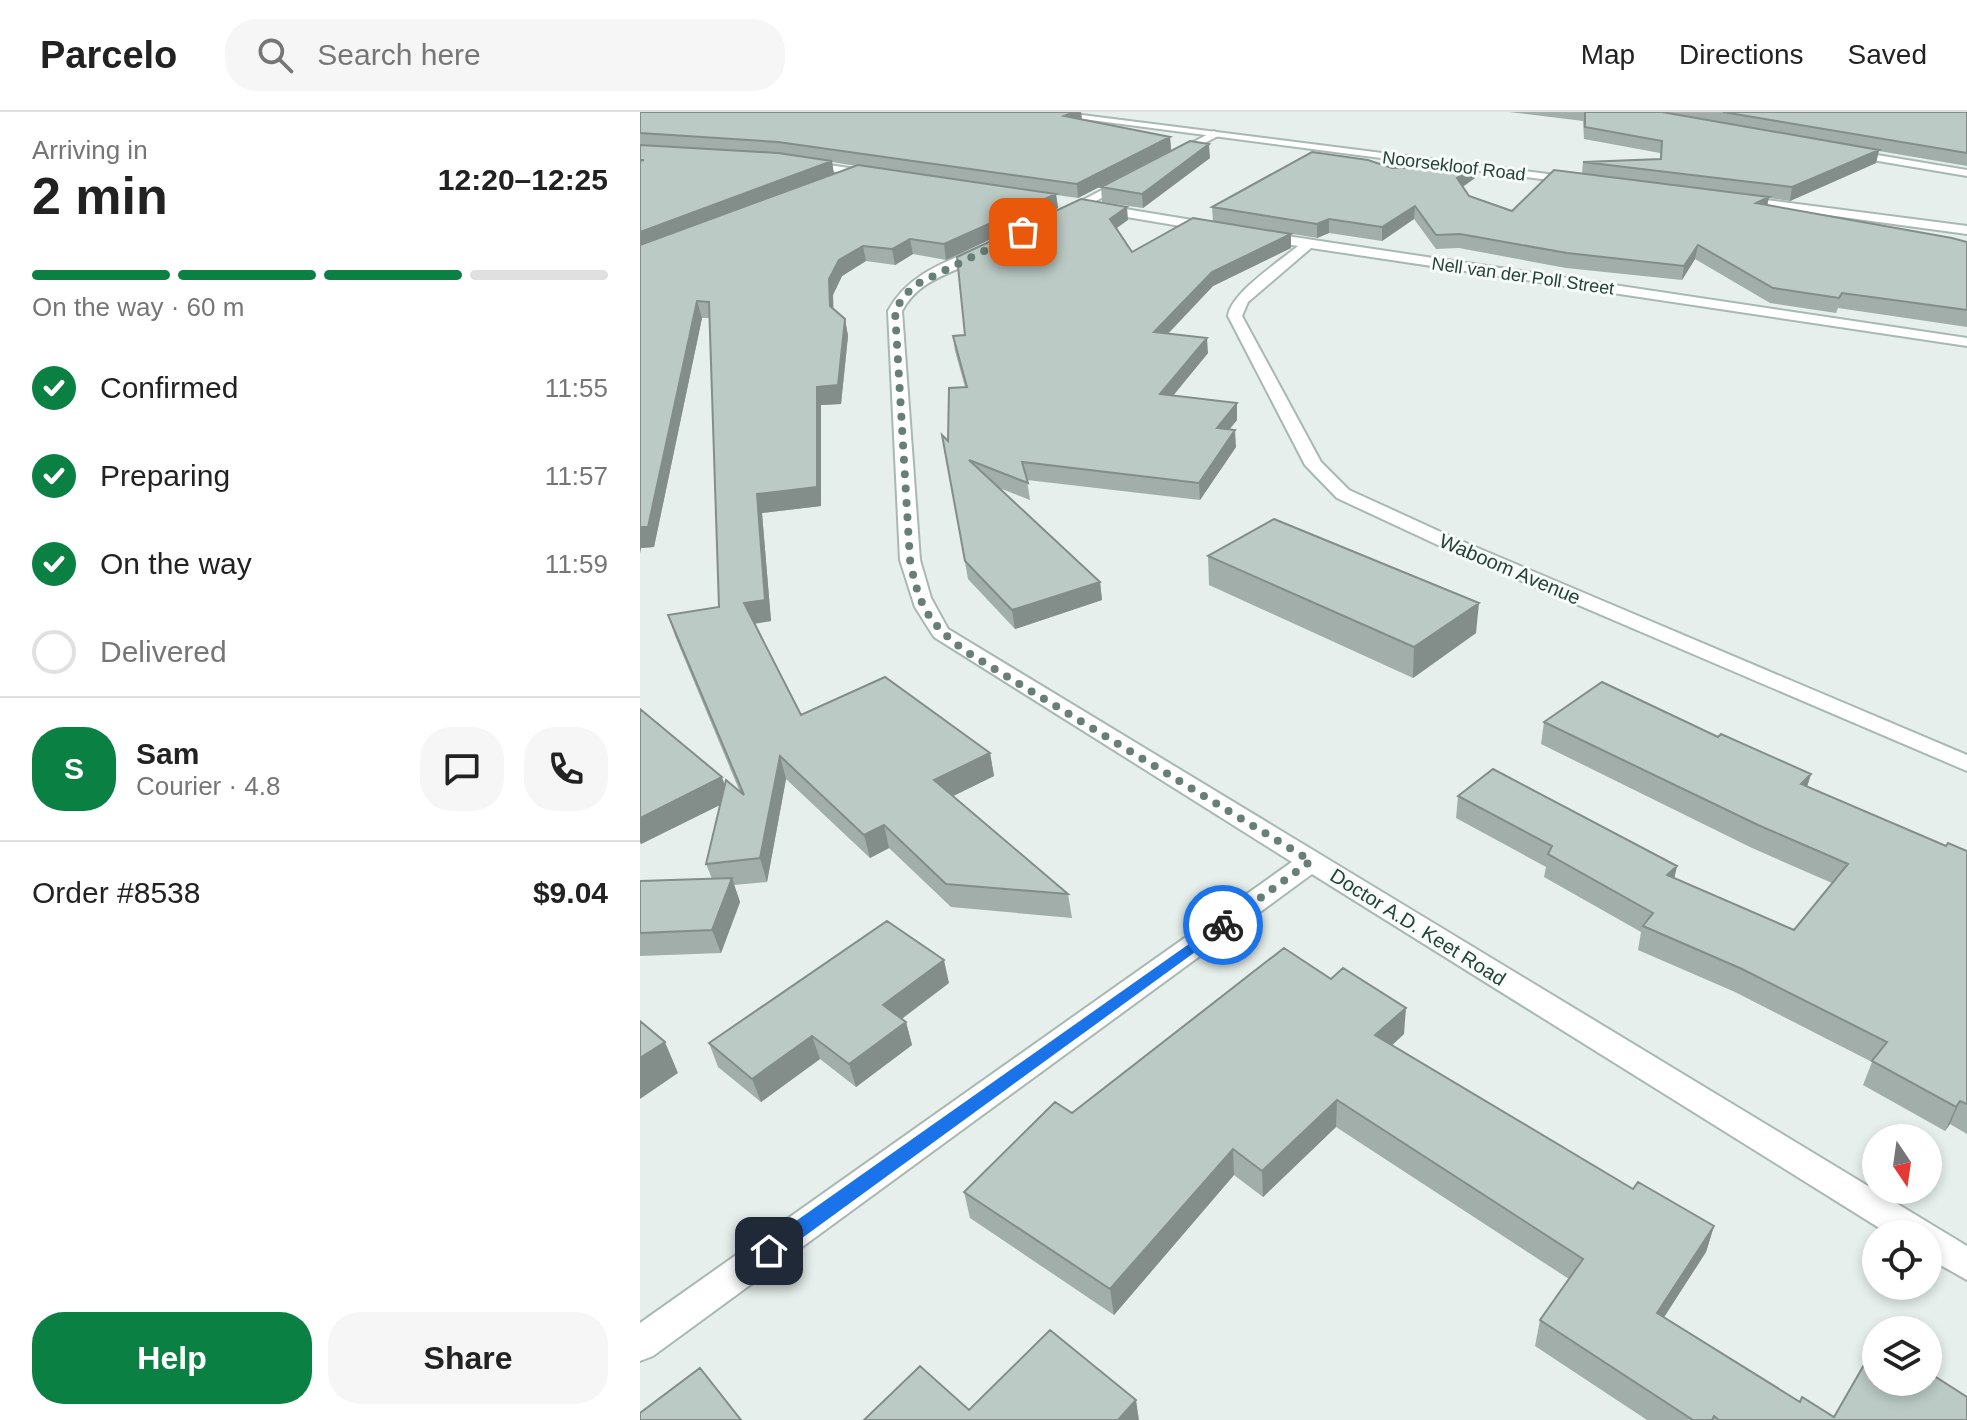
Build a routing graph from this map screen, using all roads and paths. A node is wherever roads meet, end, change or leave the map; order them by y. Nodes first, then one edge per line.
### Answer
1 (1035, 112) edge
2 (1214, 134) junction
3 (1841, 152) edge
4 (796, 163) edge
5 (858, 173) junction
6 (1967, 173) edge
7 (888, 177) edge
8 (829, 184) edge
9 (1598, 184) edge
10 (1724, 199) edge
11 (1051, 201) edge
12 (1081, 205) junction
13 (1038, 225) edge
14 (1967, 230) edge
15 (1232, 231) edge
16 (1247, 234) edge
17 (1009, 238) edge
18 (1308, 244) junction
19 (1967, 342) edge
20 (1967, 764) edge
21 (1311, 861) junction
22 (1895, 1220) edge
23 (1942, 1249) edge
24 (1967, 1264) edge
25 (640, 1344) edge

1 - 2 street, Noorsekloof Road
2 - 9 street, Noorsekloof Road
2 - 12 street
3 - 6 street
4 - 5 street
5 - 7 street
5 - 8 street
10 - 14 street
11 - 12 street
12 - 13 street
12 - 15 street
16 - 18 street, Nell van der Poll Street
17 - 21 street, Doctor A.D. Keet Road
18 - 19 street, Nell van der Poll Street
18 - 20 street, Waboom Avenue
21 - 22 street, Doctor A.D. Keet Road
21 - 25 street
23 - 24 street

